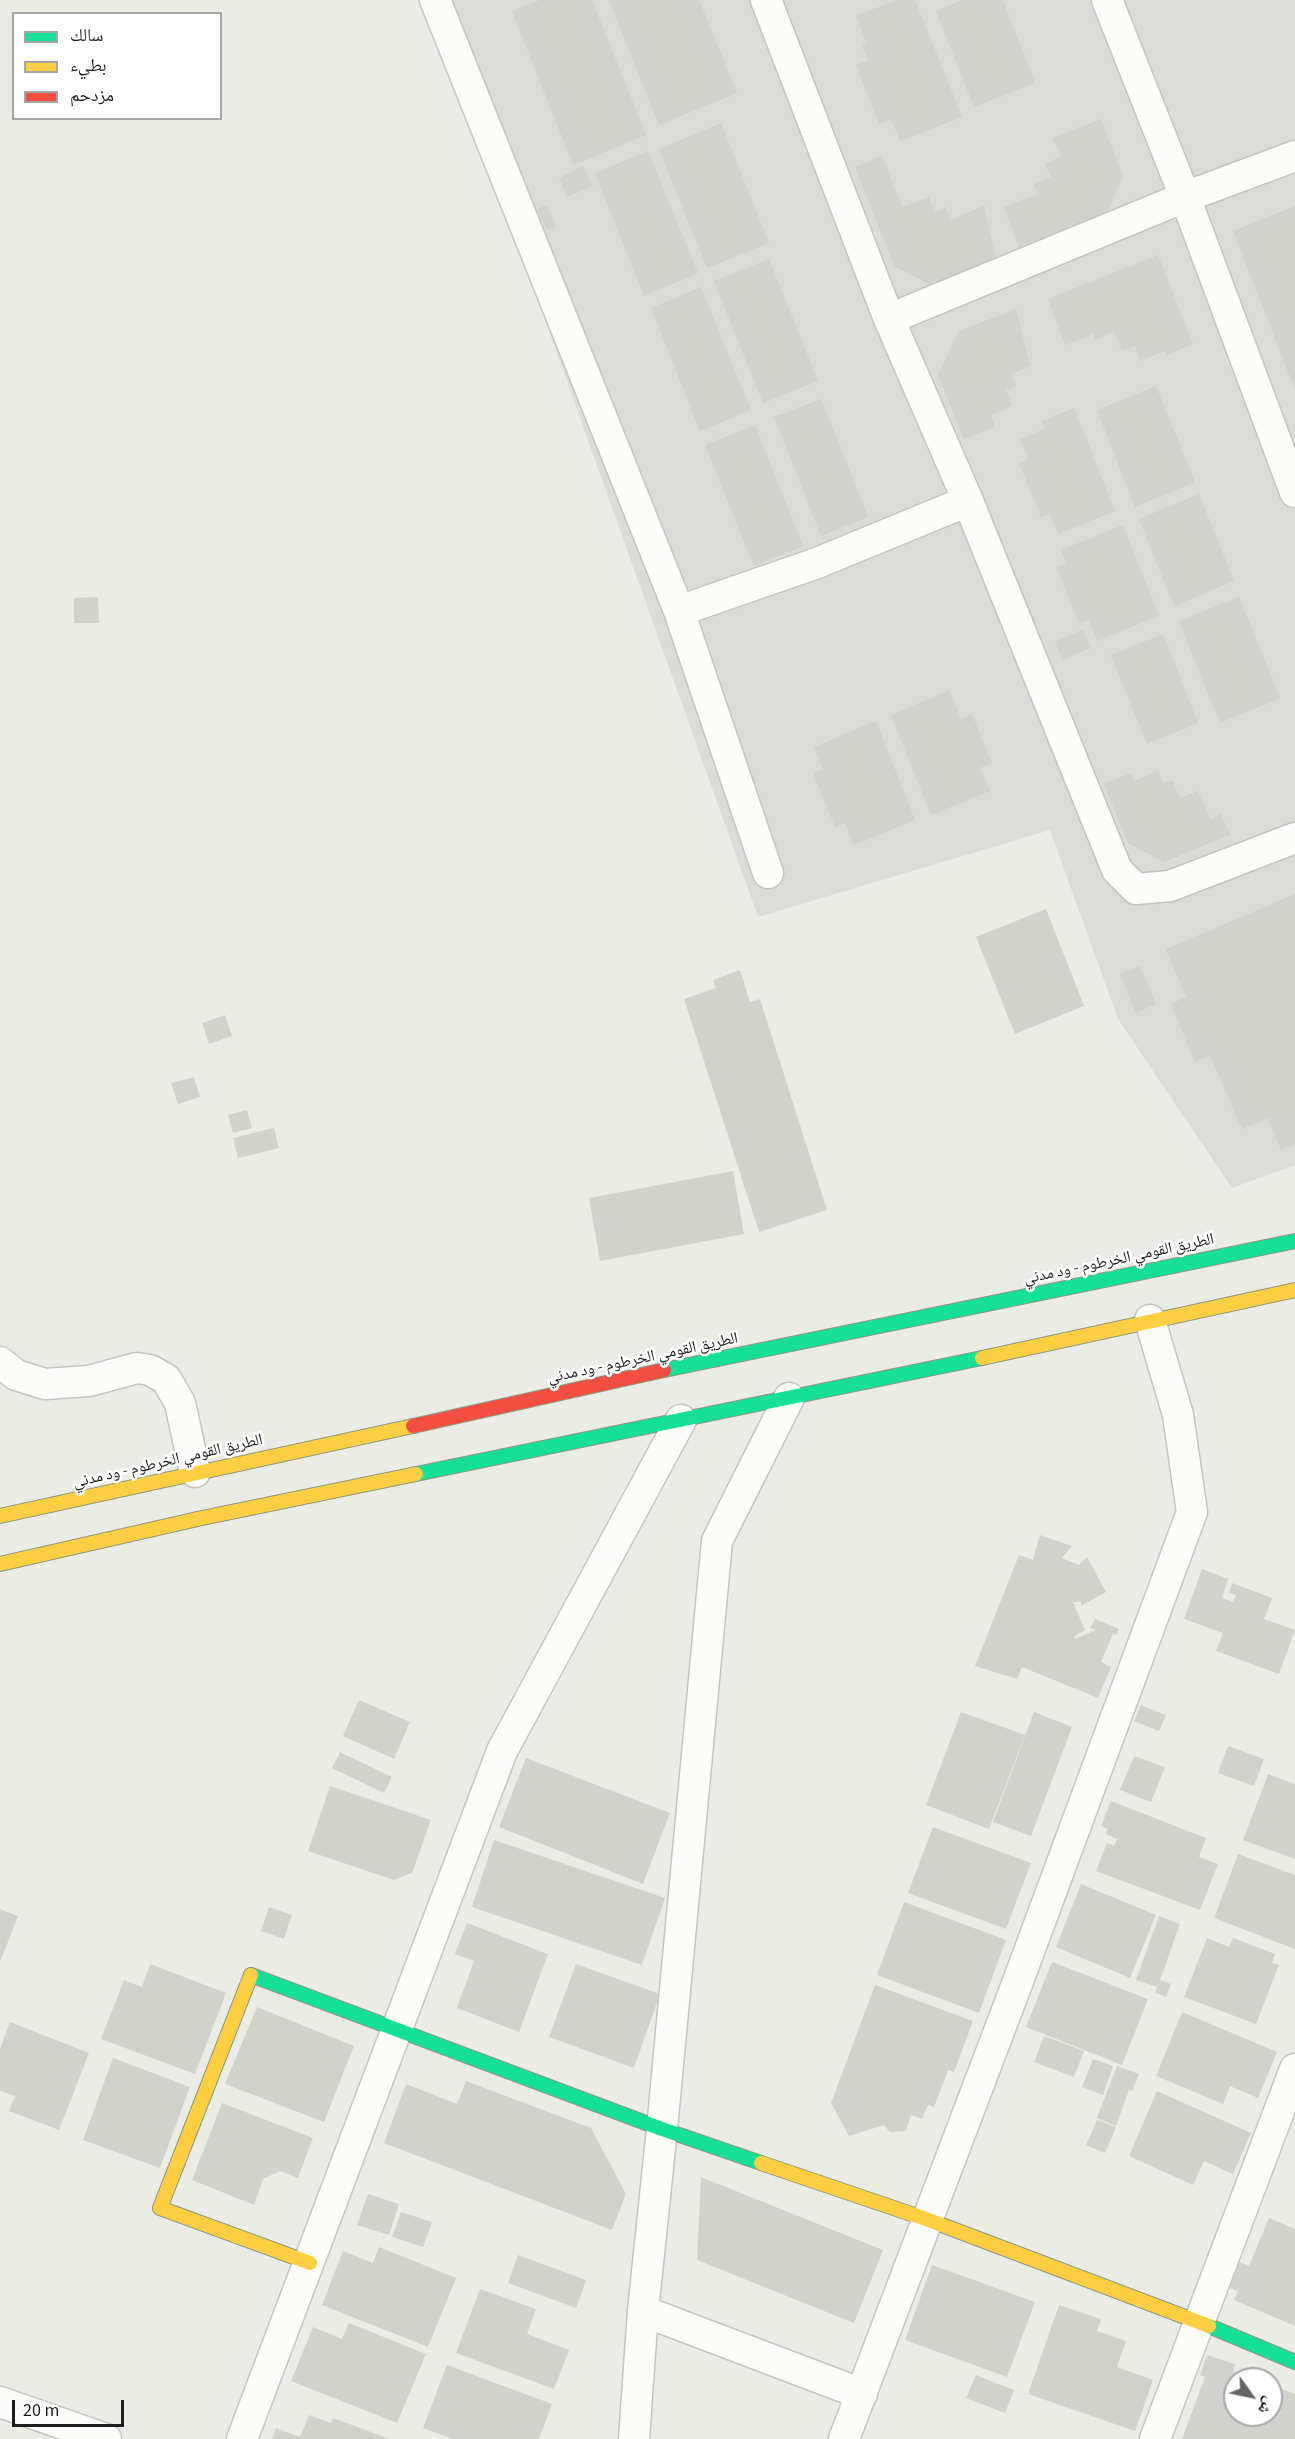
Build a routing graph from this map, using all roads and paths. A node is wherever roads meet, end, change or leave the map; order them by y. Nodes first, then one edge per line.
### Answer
1 (435, 0) edge
2 (766, 0) edge
3 (1107, 0) edge
4 (1295, 156) edge
5 (1185, 197) junction
6 (890, 319) junction
7 (1295, 492) edge
8 (968, 501) junction
9 (679, 611) junction
10 (1295, 838) edge
11 (768, 873) dead end
12 (1295, 1241) edge
13 (1295, 1290) edge
14 (1150, 1320) junction
15 (0, 1362) edge
16 (789, 1398) junction
17 (681, 1420) junction
18 (195, 1472) junction
19 (0, 1516) edge
20 (0, 1564) edge
21 (397, 2031) junction
22 (1295, 2069) edge
23 (662, 2129) junction
24 (926, 2219) junction
25 (310, 2263) junction
26 (643, 2311) junction
27 (1198, 2321) junction
28 (1295, 2362) edge
29 (861, 2394) junction
30 (0, 2402) edge
31 (106, 2439) edge
32 (242, 2439) edge
33 (634, 2439) edge
34 (844, 2439) edge
35 (1155, 2439) edge

1 - 9 street
2 - 6 street
3 - 5 street
4 - 5 street
5 - 6 street
5 - 7 street
6 - 8 street
8 - 9 street
8 - 10 street
9 - 11 street
12 - 18 main road, الطريق القومي الخرطوم - ود مدني
13 - 14 main road
14 - 16 main road
14 - 24 street
15 - 18 street
16 - 17 main road
16 - 23 street
17 - 20 main road
17 - 21 street
18 - 19 main road, الطريق القومي الخرطوم - ود مدني
21 - 23 main road
21 - 25 street
21 - 25 main road
22 - 27 street
23 - 24 main road
23 - 26 street
24 - 27 main road
24 - 29 street
25 - 32 street
26 - 29 street
26 - 33 street
27 - 28 main road
27 - 35 street
29 - 34 street
30 - 31 street

